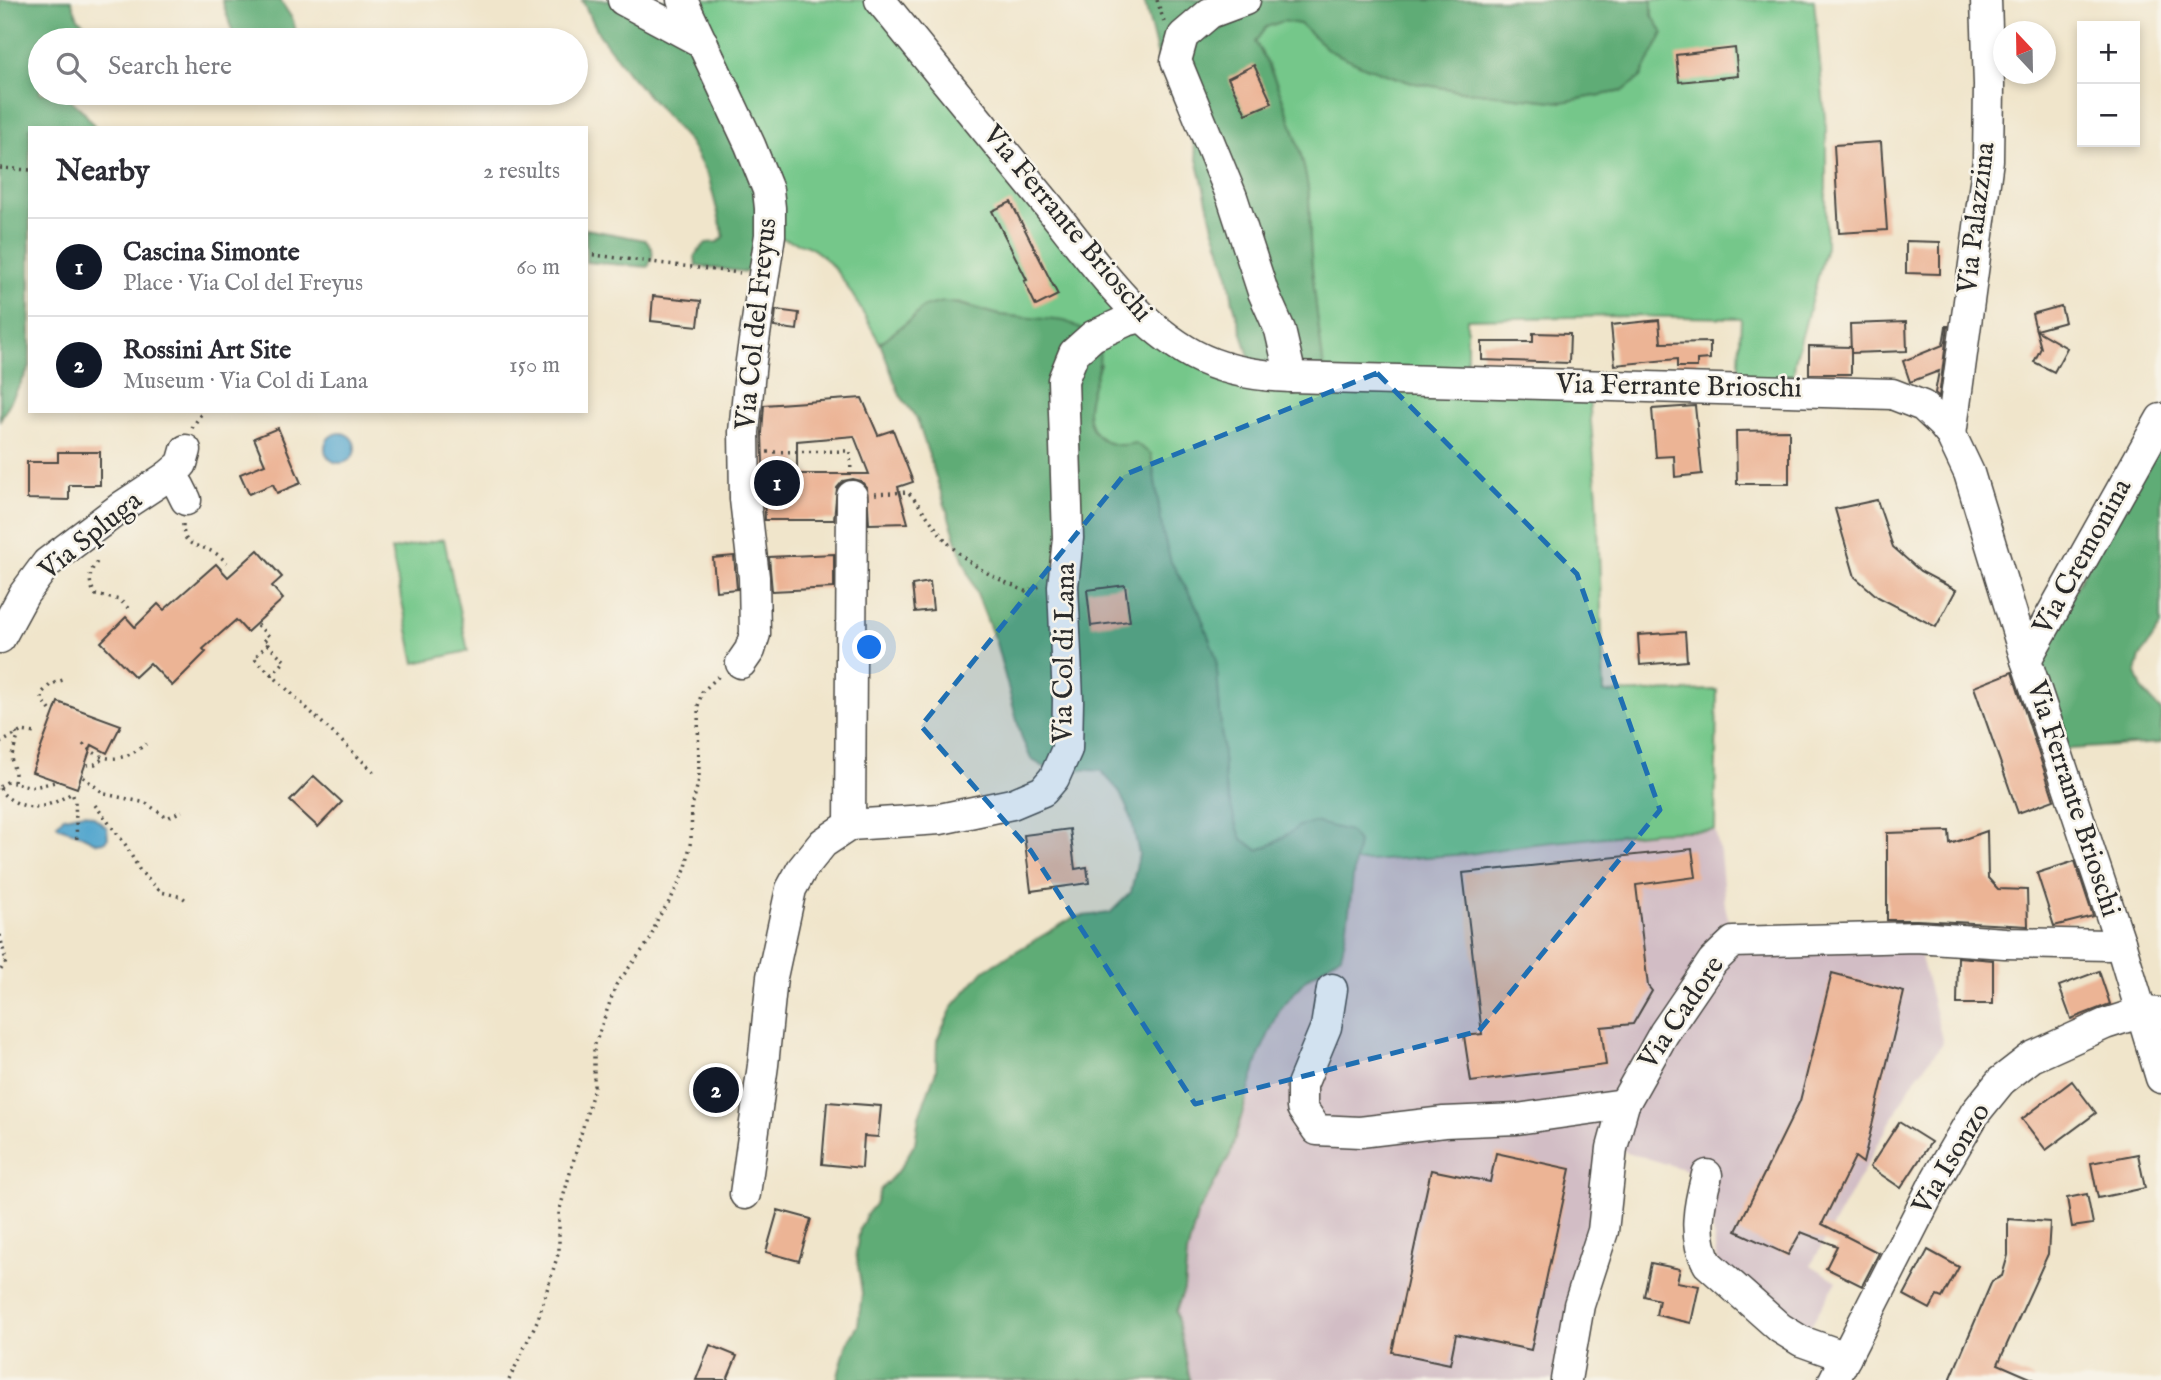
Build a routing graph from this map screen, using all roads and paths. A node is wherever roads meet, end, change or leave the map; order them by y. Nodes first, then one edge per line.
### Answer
1 (622, 0) edge
2 (682, 0) edge
3 (880, 0) edge
4 (1245, 0) edge
5 (1986, 0) edge
6 (704, 43) junction
7 (0, 168) edge
8 (28, 170) edge
9 (588, 254) edge
10 (764, 277) junction
11 (1142, 317) junction
12 (1292, 377) junction
13 (2161, 419) edge
14 (1951, 435) junction
15 (186, 450) dead end
16 (744, 452) junction
17 (168, 476) junction
18 (852, 496) junction
19 (186, 500) joint
20 (97, 562) dead end
21 (227, 563) dead end
22 (1048, 577) dead end
23 (130, 610) dead end
24 (257, 625) dead end
25 (0, 638) edge
26 (268, 644) junction
27 (2026, 660) junction
28 (741, 663) joint
29 (272, 675) junction
30 (63, 680) dead end
31 (50, 710) dead end
32 (16, 733) junction
33 (36, 733) dead end
34 (0, 743) edge
35 (83, 744) dead end
36 (146, 744) dead end
37 (105, 757) junction
38 (87, 765) dead end
39 (376, 774) dead end
40 (83, 777) dead end
41 (55, 782) dead end
42 (14, 783) junction
43 (0, 787) edge
44 (95, 804) dead end
45 (182, 811) dead end
46 (850, 825) junction
47 (77, 842) dead end
48 (186, 900) dead end
49 (0, 937) edge
50 (2120, 942) junction
51 (0, 971) edge
52 (1332, 989) dead end
53 (2152, 1013) edge
54 (2161, 1078) edge
55 (1625, 1104) junction
56 (1707, 1175) dead end
57 (745, 1194) dead end
58 (1840, 1369) edge
59 (509, 1380) edge
60 (1566, 1380) edge

1 - 6 street
2 - 6 street, Via Col del Freyus
3 - 11 street, Via Ferrante Brioschi
4 - 12 street
5 - 14 street, Via Palazzina
6 - 10 street, Via Col del Freyus
7 - 8 path
9 - 10 path
10 - 16 street, Via Col del Freyus
11 - 12 street, Via Ferrante Brioschi
11 - 46 street, Via Col di Lana
12 - 14 street, Via Ferrante Brioschi
13 - 27 street, Via Cremonina
14 - 27 street, Via Ferrante Brioschi
15 - 17 street, Via Spluga
16 - 18 path
16 - 28 street, Via Col del Freyus
17 - 19 street, Via Spluga
17 - 25 street, Via Spluga
18 - 22 path
18 - 46 street
19 - 21 path
20 - 23 path
24 - 26 path
26 - 29 path
26 - 29 path
27 - 50 street, Via Ferrante Brioschi
28 - 59 path
29 - 39 path
30 - 31 path
32 - 33 path
32 - 34 path
32 - 42 path
35 - 37 path
36 - 37 path
37 - 38 path
40 - 45 path
41 - 42 path
42 - 43 path
43 - 47 path
44 - 48 path
46 - 57 street
49 - 51 path
50 - 53 street, Via Ferrante Brioschi
50 - 55 street, Via Cadore
52 - 55 street
53 - 54 street, Via Ferrante Brioschi
53 - 58 street, Via Isonzo
55 - 60 street, Via Cadore
56 - 58 street

